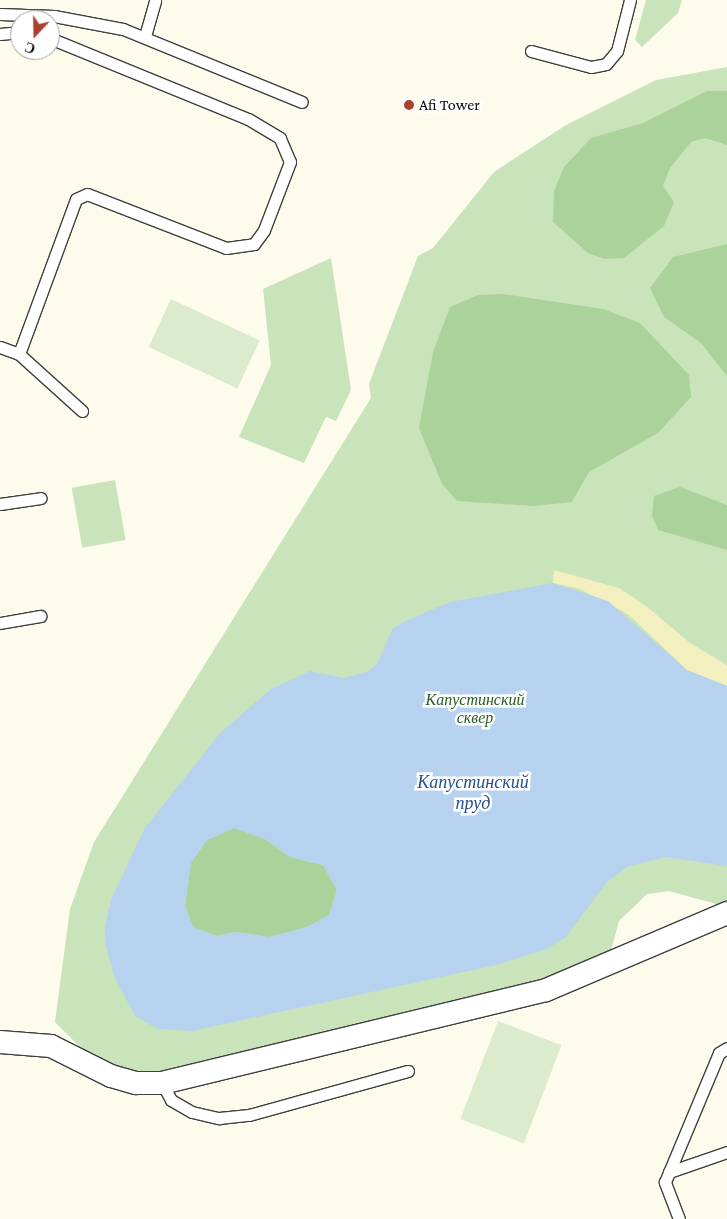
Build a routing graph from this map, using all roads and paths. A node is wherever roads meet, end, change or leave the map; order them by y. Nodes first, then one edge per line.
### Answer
1 (155, 0) edge
2 (630, 0) edge
3 (0, 14) edge
4 (145, 36) junction
5 (60, 42) edge
6 (532, 50) dead end
7 (302, 102) dead end
8 (0, 346) edge
9 (19, 354) junction
10 (82, 411) dead end
11 (41, 498) dead end
12 (0, 504) edge
13 (40, 616) dead end
14 (0, 623) edge
15 (727, 914) edge
16 (0, 1042) edge
17 (727, 1048) edge
18 (408, 1071) dead end
19 (162, 1083) junction
20 (727, 1152) edge
21 (670, 1172) junction
22 (680, 1219) edge

1 - 4 lane
2 - 6 lane
3 - 4 lane
4 - 7 lane
5 - 9 lane
8 - 9 lane
9 - 10 lane
11 - 12 lane
13 - 14 lane
15 - 19 street
16 - 19 street
17 - 21 lane
18 - 19 lane
20 - 21 lane
21 - 22 lane

